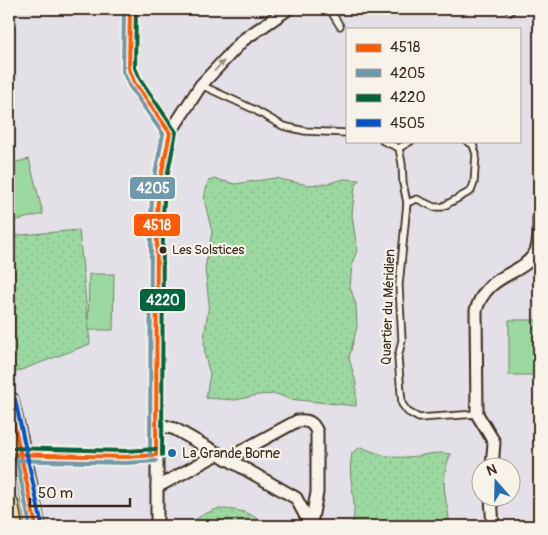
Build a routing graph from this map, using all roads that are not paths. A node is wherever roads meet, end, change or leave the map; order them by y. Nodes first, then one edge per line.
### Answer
1 (130, 9) edge
2 (288, 9) edge
3 (332, 13) dead end
4 (340, 26) dead end
5 (201, 85) junction
6 (170, 133) junction
7 (346, 133) edge
8 (385, 142) edge
9 (409, 142) edge
10 (468, 142) edge
11 (399, 148) junction
12 (407, 203) junction
13 (539, 220) edge
14 (9, 400) edge
15 (477, 414) junction
16 (157, 424) junction
17 (16, 455) edge
18 (156, 455) junction
19 (223, 456) junction
20 (493, 458) edge
21 (156, 487) junction
22 (9, 504) edge
23 (492, 508) edge
24 (311, 525) edge
25 (13, 526) edge
26 (36, 526) edge
27 (157, 526) edge
28 (493, 526) edge

1 - 6 street
5 -> 2 street
3 - 4 lane
5 - 6 street
5 - 7 lane
6 - 16 street
8 - 11 lane
9 - 11 lane
10 - 12 lane
11 - 12 lane, Quartier du Méridien
12 - 15 lane, Quartier du Méridien
13 - 15 street
14 - 17 main road
15 - 20 street
16 - 18 street
16 - 19 street
17 - 18 street
17 - 26 main road
18 - 21 street
19 - 21 street
19 - 24 street
19 - 24 street
21 - 27 street
22 - 25 main road
23 - 28 street

